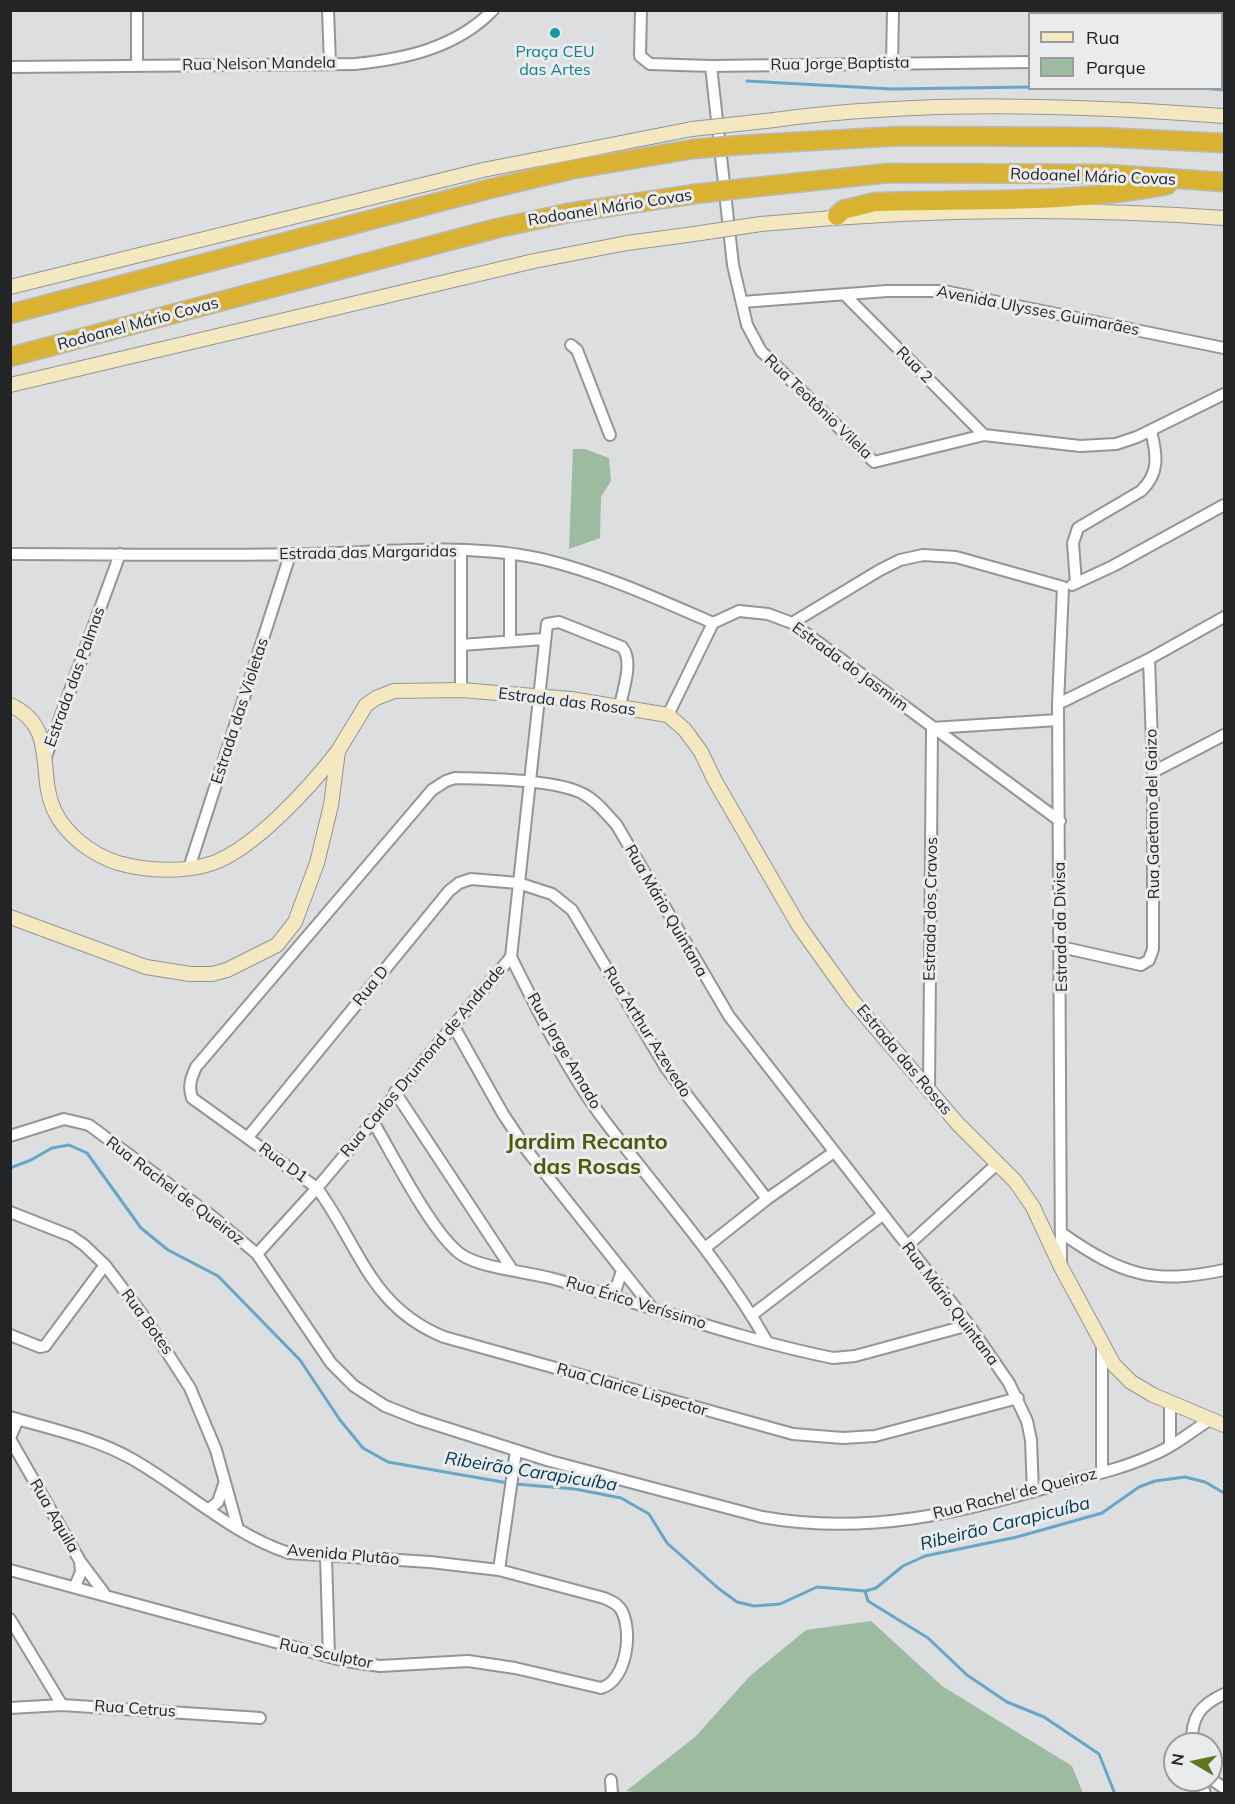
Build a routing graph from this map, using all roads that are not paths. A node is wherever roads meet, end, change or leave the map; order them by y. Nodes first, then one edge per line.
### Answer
1 (137, 10) edge
2 (328, 10) edge
3 (493, 10) edge
4 (641, 10) edge
5 (893, 10) edge
6 (1028, 62) edge
7 (330, 63) junction
8 (892, 64) junction
9 (137, 66) junction
10 (711, 66) junction
11 (10, 67) edge
12 (1224, 116) edge
13 (1224, 143) edge
14 (1190, 180) junction
15 (1224, 182) edge
16 (837, 216) junction
17 (1224, 218) edge
18 (10, 288) edge
19 (845, 295) junction
20 (742, 302) junction
21 (10, 314) edge
22 (571, 345) dead end
23 (1224, 348) edge
24 (10, 357) edge
25 (10, 385) edge
26 (1224, 394) edge
27 (1151, 431) junction
28 (610, 435) dead end
29 (984, 435) junction
30 (1224, 505) edge
31 (461, 551) junction
32 (10, 554) edge
33 (120, 554) junction
34 (510, 554) junction
35 (290, 555) junction
36 (1076, 583) junction
37 (1063, 588) junction
38 (1224, 617) edge
39 (713, 623) junction
40 (792, 623) junction
41 (544, 639) junction
42 (510, 641) junction
43 (461, 645) junction
44 (1149, 659) junction
45 (461, 690) junction
46 (538, 697) junction
47 (1058, 704) junction
48 (10, 705) edge
49 (620, 706) junction
50 (668, 716) junction
51 (1058, 720) junction
52 (932, 728) junction
53 (1224, 735) edge
54 (338, 751) junction
55 (45, 761) junction
56 (1153, 772) junction
57 (528, 783) junction
58 (1060, 821) junction
59 (189, 868) junction
60 (518, 883) junction
61 (10, 917) edge
62 (1061, 947) junction
63 (511, 957) junction
64 (453, 1025) junction
65 (929, 1090) junction
66 (395, 1092) junction
67 (192, 1098) joint
68 (372, 1120) junction
69 (10, 1136) edge
70 (249, 1137) junction
71 (834, 1152) junction
72 (998, 1163) junction
73 (316, 1188) junction
74 (767, 1199) junction
75 (10, 1212) edge
76 (881, 1216) junction
77 (1063, 1234) junction
78 (907, 1246) junction
79 (705, 1248) junction
80 (257, 1254) junction
81 (105, 1265) junction
82 (1061, 1267) junction
83 (511, 1268) junction
84 (1224, 1270) edge
85 (622, 1271) junction
86 (614, 1297) junction
87 (653, 1310) junction
88 (752, 1315) junction
89 (969, 1325) junction
90 (10, 1335) edge
91 (766, 1340) junction
92 (1102, 1345) junction
93 (1018, 1398) junction
94 (1170, 1404) junction
95 (14, 1418) edge
96 (1209, 1420) junction
97 (1224, 1425) edge
98 (10, 1438) edge
99 (1170, 1446) junction
100 (516, 1451) junction
101 (1102, 1472) junction
102 (224, 1484) junction
103 (1033, 1492) junction
104 (209, 1509) junction
105 (238, 1529) junction
106 (326, 1556) junction
107 (80, 1561) junction
108 (10, 1570) edge
109 (500, 1570) junction
110 (75, 1586) junction
111 (104, 1593) junction
112 (10, 1618) edge
113 (625, 1651) joint
114 (329, 1657) junction
115 (1224, 1694) edge
116 (62, 1705) junction
117 (10, 1708) edge
118 (260, 1718) dead end
119 (1193, 1732) edge
120 (611, 1780) dead end
121 (612, 1794) edge

1 - 9 street
2 - 7 street
3 - 7 street, Rua Nelson Mandela
4 - 10 street, Rua Jorge Baptista
5 - 8 street
6 - 8 street, Rua Jorge Baptista
7 - 9 street, Rua Nelson Mandela
8 - 10 street, Rua Jorge Baptista
9 - 11 street, Rua Nelson Mandela
10 - 20 street, Rua Teotônio Vilela
12 - 18 main road, bridge
13 - 21 highway, bridge
14 - 15 highway, Rodoanel Mário Covas
14 - 16 highway
14 - 24 highway, Rodoanel Mário Covas, bridge
16 - 17 main road
16 - 25 main road, bridge
19 - 20 street, Avenida Ulysses Guimarães
19 - 23 street, Avenida Ulysses Guimarães
19 - 29 street, Rua 2
20 - 29 street, Rua Teotônio Vilela
22 - 28 street
26 - 27 street, Rua Teotônio Vilela
27 - 29 street, Rua Teotônio Vilela
27 - 36 street
30 - 36 street
31 - 34 street, Estrada das Margaridas
31 - 35 street, Estrada das Margaridas
31 - 43 street
32 - 33 street, Estrada das Margaridas
33 - 35 street, Estrada das Margaridas
33 - 55 street, Estrada das Palmas
34 - 39 street, Estrada das Margaridas
34 - 42 street
35 - 59 street, Estrada das Violetas
36 - 37 street
37 - 40 street
37 - 47 street, Estrada da Divisa
38 - 44 street
39 - 40 street, Estrada do Jasmim
39 - 50 street
40 - 52 street, Estrada do Jasmim
41 - 42 street
41 - 46 street, Rua Carlos Drumond de Andrade
41 - 49 street
42 - 43 street
43 - 45 street
44 - 47 street
44 - 56 street, Rua Gaetano del Gaizo
45 - 46 main road, Estrada das Rosas
45 - 54 main road, Estrada das Rosas
46 - 49 main road, Estrada das Rosas
46 - 57 street, Rua Carlos Drumond de Andrade
47 - 51 street, Estrada da Divisa
48 - 55 main road
49 - 50 main road, Estrada das Rosas
50 - 65 main road, Estrada das Rosas
51 - 52 street
51 - 58 street, Estrada da Divisa
52 - 58 street, Estrada do Jasmim
52 - 65 street, Estrada dos Cravos
53 - 56 street
54 - 59 main road, Estrada das Palmas
54 - 61 main road, Estrada das Rosas
55 - 59 main road, Estrada das Palmas
56 - 62 street, Rua Gaetano del Gaizo
57 - 60 street, Rua Carlos Drumond de Andrade
57 - 67 street, Rua Mário Quintana
57 - 71 street, Rua Mário Quintana
58 - 62 street, Estrada da Divisa
60 - 63 street, Rua Carlos Drumond de Andrade
60 - 70 street, Rua D
60 - 74 street, Rua Arthur Azevedo
62 - 77 street, Estrada da Divisa
63 - 64 street, Rua Carlos Drumond de Andrade
63 - 79 street, Rua Jorge Amado
64 - 66 street, Rua Carlos Drumond de Andrade
64 - 85 street
65 - 72 main road, Estrada das Rosas
66 - 68 street, Rua Carlos Drumond de Andrade
66 - 83 street
67 - 70 street, Rua D1
68 - 73 street, Rua Carlos Drumond de Andrade
68 - 83 street, Rua Érico Veríssimo
69 - 80 street, Rua Rachel de Queiroz
70 - 73 street, Rua D1
71 - 74 street
71 - 76 street, Rua Mário Quintana
72 - 78 street
72 - 82 main road, Estrada das Rosas
73 - 80 street, Rua Carlos Drumond de Andrade
73 - 93 street, Rua Clarice Lispector
74 - 79 street
75 - 81 street, Rua Botes
76 - 78 street, Rua Mário Quintana
76 - 88 street
77 - 82 street, Estrada da Divisa
77 - 84 street
78 - 89 street, Rua Mário Quintana
79 - 88 street, Rua Jorge Amado
80 - 100 street, Rua Rachel de Queiroz
81 - 90 street
81 - 102 street, Rua Botes
82 - 92 main road, Estrada das Rosas
83 - 86 street, Rua Érico Veríssimo
85 - 86 street
85 - 87 street
86 - 87 street, Rua Érico Veríssimo
87 - 91 street, Rua Érico Veríssimo
88 - 91 street, Rua Jorge Amado
89 - 91 street, Rua Érico Veríssimo
89 - 93 street, Rua Mário Quintana
92 - 94 main road, Estrada das Rosas
92 - 101 street
93 - 103 street, Rua Mário Quintana
94 - 96 main road, Estrada das Rosas
94 - 99 street
95 - 98 street
95 - 104 street, Avenida Plutão
96 - 97 main road, Estrada das Rosas
96 - 99 street, Rua Rachel de Queiroz
98 - 107 street, Rua Aquila
99 - 101 street, Rua Rachel de Queiroz
100 - 103 street, Rua Rachel de Queiroz
100 - 109 street
101 - 103 street, Rua Rachel de Queiroz
102 - 104 street
102 - 105 street, Rua Botes
104 - 105 street, Avenida Plutão
105 - 106 street, Avenida Plutão
106 - 109 street, Avenida Plutão
106 - 114 street
107 - 110 street, Rua Aquila
107 - 111 street, Rua Aquila
108 - 110 street, Rua Sculptor
109 - 113 street, Avenida Plutão
110 - 111 street, Rua Sculptor
111 - 114 street, Rua Sculptor
112 - 116 street
113 - 114 street, Rua Sculptor
115 - 119 street
116 - 117 street, Rua Cetrus
116 - 118 street, Rua Cetrus
120 - 121 street

